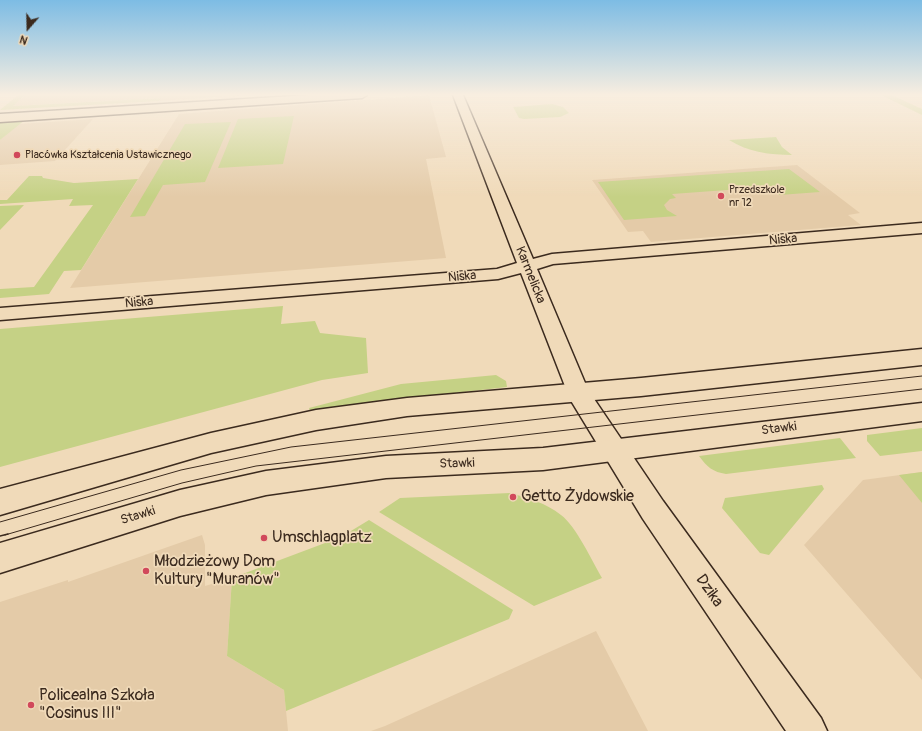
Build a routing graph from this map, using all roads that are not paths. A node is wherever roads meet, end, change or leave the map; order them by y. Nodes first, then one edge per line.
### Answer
1 (472, 129) edge
2 (922, 228) edge
3 (527, 266) junction
4 (0, 314) edge
5 (922, 357) edge
6 (578, 393) junction
7 (922, 412) edge
8 (613, 450) junction
9 (0, 502) edge
10 (0, 558) edge
11 (808, 731) edge

1 - 3 street, Karmelicka
2 - 3 street, Niska
3 - 4 street, Niska
3 - 6 street, Karmelicka
5 - 6 street
6 - 8 street, Karmelicka
6 - 9 street
7 - 8 street, Stawki
8 - 10 street, Stawki
8 - 11 street, Dzika

